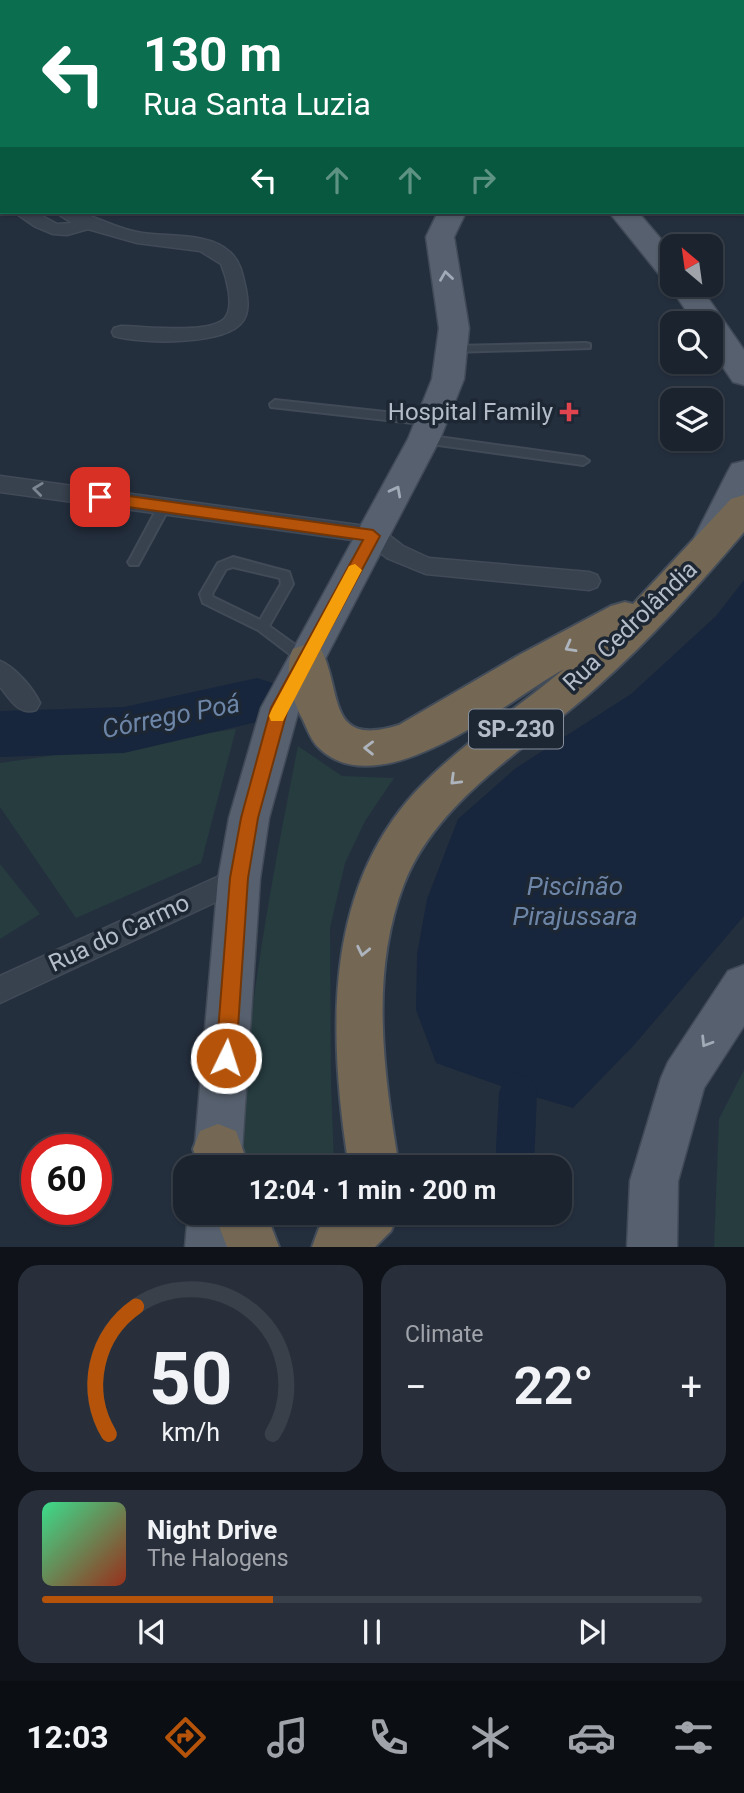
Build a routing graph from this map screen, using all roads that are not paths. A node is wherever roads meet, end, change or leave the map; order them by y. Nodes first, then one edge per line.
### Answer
1 (26, 214) edge
2 (66, 214) edge
3 (625, 214) edge
4 (444, 220) edge
5 (86, 224) junction
6 (660, 257) edge
7 (693, 298) edge
8 (121, 332) dead end
9 (586, 346) dead end
10 (453, 349) junction
11 (744, 374) edge
12 (275, 404) dead end
13 (428, 430) junction
14 (583, 461) dead end
15 (744, 473) edge
16 (0, 484) edge
17 (164, 506) junction
18 (744, 508) edge
19 (373, 536) junction
20 (704, 554) junction
21 (134, 562) dead end
22 (590, 580) dead end
23 (672, 590) junction
24 (262, 627) junction
25 (307, 660) junction
26 (0, 671) edge
27 (28, 704) dead end
28 (239, 878) junction
29 (744, 986) edge
30 (0, 990) edge
31 (220, 1155) edge
32 (372, 1155) edge
33 (212, 1225) edge
34 (245, 1225) edge
35 (361, 1225) edge
36 (380, 1225) edge
37 (210, 1247) edge
38 (253, 1247) edge
39 (338, 1247) edge
40 (382, 1247) edge
41 (652, 1247) edge

1 - 5 street
2 - 5 street
3 - 6 main road
10 -> 4 main road
5 - 8 street
7 - 11 main road
9 - 10 lane
10 - 13 main road
12 - 13 lane
13 - 14 lane
19 -> 13 main road
15 - 20 main road, Rua Cedrolândia
17 -> 16 street
17 - 19 street
17 - 21 lane
18 - 20 highway, Rua Cedrolândia / SP-230
19 - 22 street
19 - 25 main road
20 - 23 highway, Rua Cedrolândia / SP-230
23 -> 25 highway
23 -> 32 highway, Rua Cedrolândia / SP-230
24 - 24 lane
24 - 25 lane
25 - 28 main road
26 - 27 street
28 - 30 street, Rua do Carmo
28 - 31 main road
29 -> 41 main road
33 - 37 main road
34 - 38 highway
35 - 39 highway
36 - 40 highway

